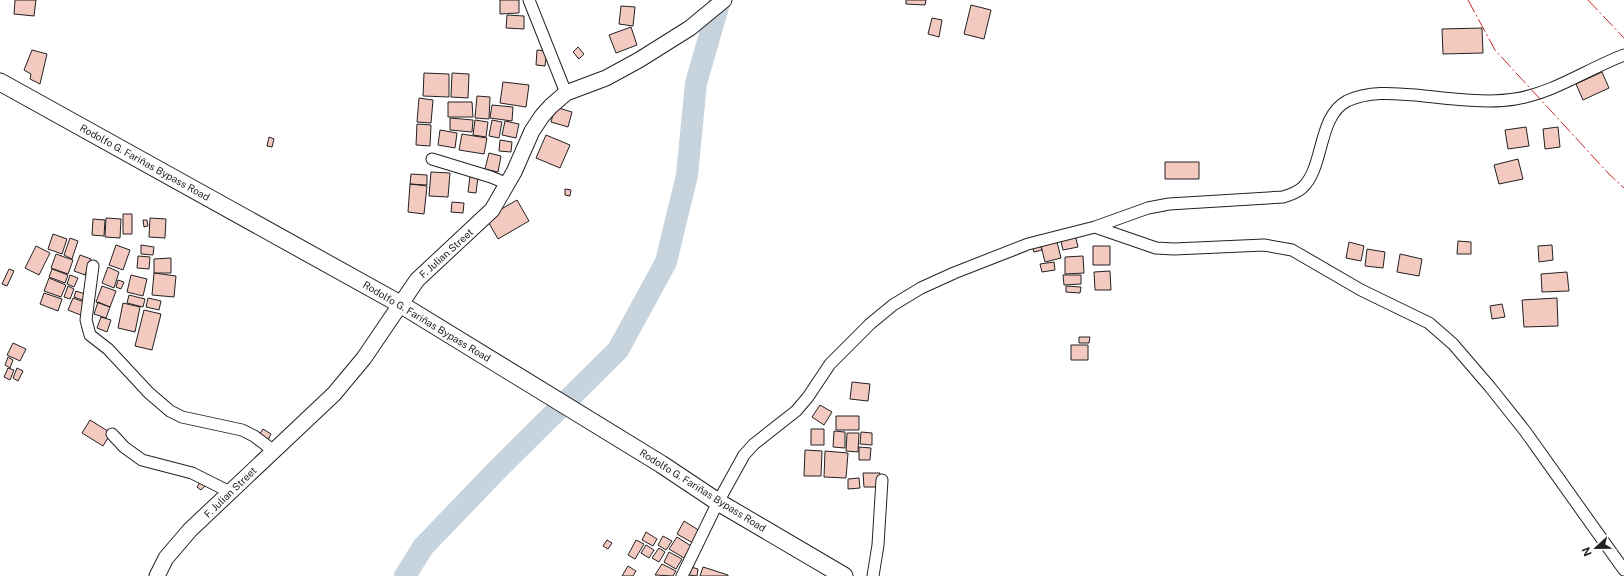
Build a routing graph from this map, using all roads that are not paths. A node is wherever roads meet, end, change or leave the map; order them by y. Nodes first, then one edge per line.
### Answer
1 (529, 0) edge
2 (724, 0) edge
3 (1624, 55) edge
4 (0, 82) edge
5 (566, 93) junction
6 (432, 159) dead end
7 (508, 184) junction
8 (1095, 227) junction
9 (93, 266) dead end
10 (400, 304) junction
11 (112, 434) dead end
12 (274, 451) junction
13 (882, 480) dead end
14 (230, 492) junction
15 (718, 502) junction
16 (1624, 570) edge
17 (157, 576) edge
18 (682, 576) edge
19 (844, 576) edge
20 (873, 576) edge

1 - 5 street
2 - 5 street, F. Julian Street
3 - 8 street
4 - 10 main road, Rodolfo G. Fariñas Bypass Road
5 - 7 street, F. Julian Street
6 - 7 street
7 - 10 street, F. Julian Street
8 - 15 street
8 - 16 street
9 - 12 street
10 - 12 street, F. Julian Street
10 - 15 main road, Rodolfo G. Fariñas Bypass Road
11 - 14 street
12 - 14 street, F. Julian Street
13 - 20 street
14 - 17 street, F. Julian Street
15 - 18 street
15 - 19 main road, Rodolfo G. Fariñas Bypass Road

